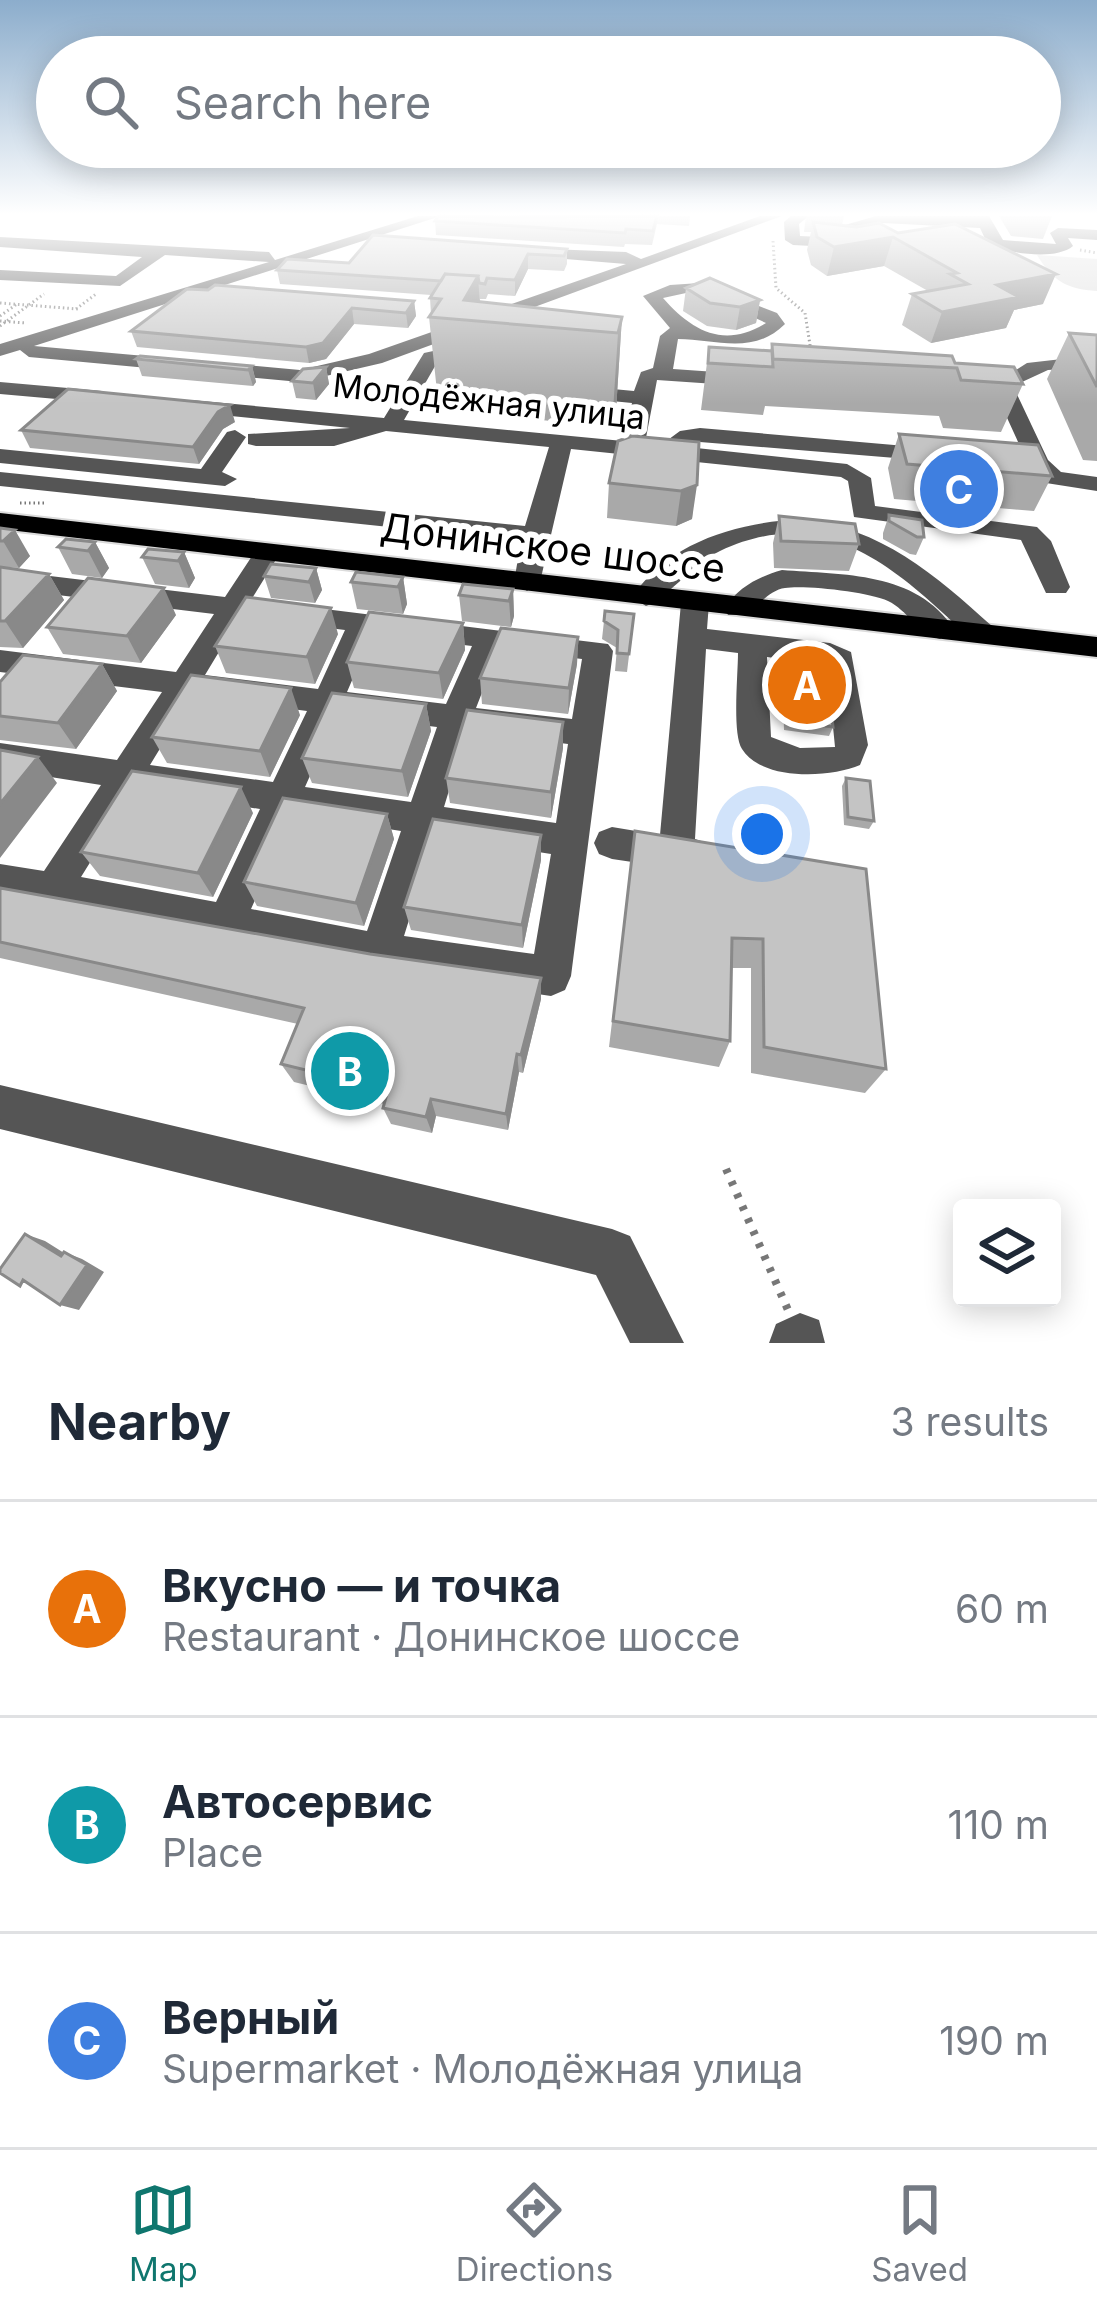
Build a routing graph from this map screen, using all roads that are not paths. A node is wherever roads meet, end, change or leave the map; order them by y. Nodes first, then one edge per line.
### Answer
1 (73, 279) edge
2 (123, 279) edge
3 (225, 279) edge
4 (600, 279) edge
5 (655, 279) edge
6 (669, 279) edge
7 (120, 281) junction
8 (200, 286) junction
9 (678, 286) junction
10 (227, 290) edge
11 (250, 292) edge
12 (454, 308) edge
13 (489, 316) junction
14 (681, 330) junction
15 (11, 346) edge
16 (453, 350) junction
17 (493, 353) edge
18 (1097, 361) edge
19 (662, 374) junction
20 (285, 377) junction
21 (762, 381) edge
22 (0, 388) edge
23 (562, 391) dead end
24 (972, 396) edge
25 (116, 398) edge
26 (643, 398) junction
27 (1008, 398) junction
28 (162, 403) edge
29 (254, 412) junction
30 (392, 423) junction
31 (246, 438) junction
32 (562, 440) junction
33 (633, 448) junction
34 (6, 451) edge
35 (666, 452) junction
36 (948, 455) edge
37 (0, 479) edge
38 (1097, 484) edge
39 (214, 485) junction
40 (0, 521) edge
41 (535, 535) junction
42 (267, 553) junction
43 (0, 579) edge
44 (527, 582) junction
45 (1056, 587) dead end
46 (93, 591) junction
47 (646, 597) junction
48 (231, 609) junction
49 (693, 620) junction
50 (363, 623) junction
51 (983, 634) junction
52 (489, 639) junction
53 (752, 644) junction
54 (1097, 647) edge
55 (14, 673) edge
56 (181, 682) junction
57 (327, 701) junction
58 (455, 720) junction
59 (589, 734) junction
60 (0, 756) edge
61 (124, 776) junction
62 (285, 801) junction
63 (424, 819) junction
64 (570, 842) junction
65 (612, 843) dead end
66 (676, 853) junction
67 (741, 862) edge
68 (0, 881) edge
69 (53, 889) junction
70 (226, 922) junction
71 (379, 952) junction
72 (0, 1107) edge
73 (658, 1343) edge

1 - 7 street
2 - 7 street
3 - 8 street
4 - 13 street
5 - 16 street
6 - 9 street
7 - 8 street
8 - 15 street
9 - 14 street
9 - 14 street
10 - 11 street
12 - 13 street
13 - 20 street
14 - 19 street
15 - 20 street
16 - 17 street
16 - 30 street
18 - 27 street
19 - 21 street
19 - 26 street
20 - 29 street
22 - 25 street
23 - 26 street
24 - 27 street
26 - 33 street
27 - 38 street
28 - 29 street, Молодёжная улица
29 - 30 street, Молодёжная улица
29 - 31 street
30 - 31 street
30 - 32 street, Молодёжная улица
31 - 39 street
32 - 33 street, Молодёжная улица
32 - 41 street
33 - 35 street, Молодёжная улица
34 - 39 street
35 - 36 street, Молодёжная улица
35 - 45 street
37 - 39 street
39 - 41 street
40 - 42 main road, Донинское шоссе
41 - 44 street
42 - 44 main road, Донинское шоссе
42 - 48 street
43 - 46 street
44 - 47 main road, Донинское шоссе
46 - 48 street
46 - 55 street
47 - 49 main road, Донинское шоссе
47 - 51 street
48 - 50 street
48 - 56 street
49 - 51 main road, Донинское шоссе
49 - 53 street
49 - 66 street
50 - 52 street
50 - 57 street
51 - 54 main road, Донинское шоссе
52 - 58 street
52 - 59 street
53 - 53 street
55 - 56 street
56 - 57 street
56 - 61 street
57 - 58 street
57 - 62 street
58 - 59 street
58 - 63 street
59 - 64 street
60 - 61 street
61 - 62 street
61 - 69 street
62 - 63 street
62 - 70 street
63 - 64 street
63 - 71 street
64 - 71 street
65 - 66 street
66 - 67 street
68 - 69 street
69 - 70 street
70 - 71 street
72 - 73 street

